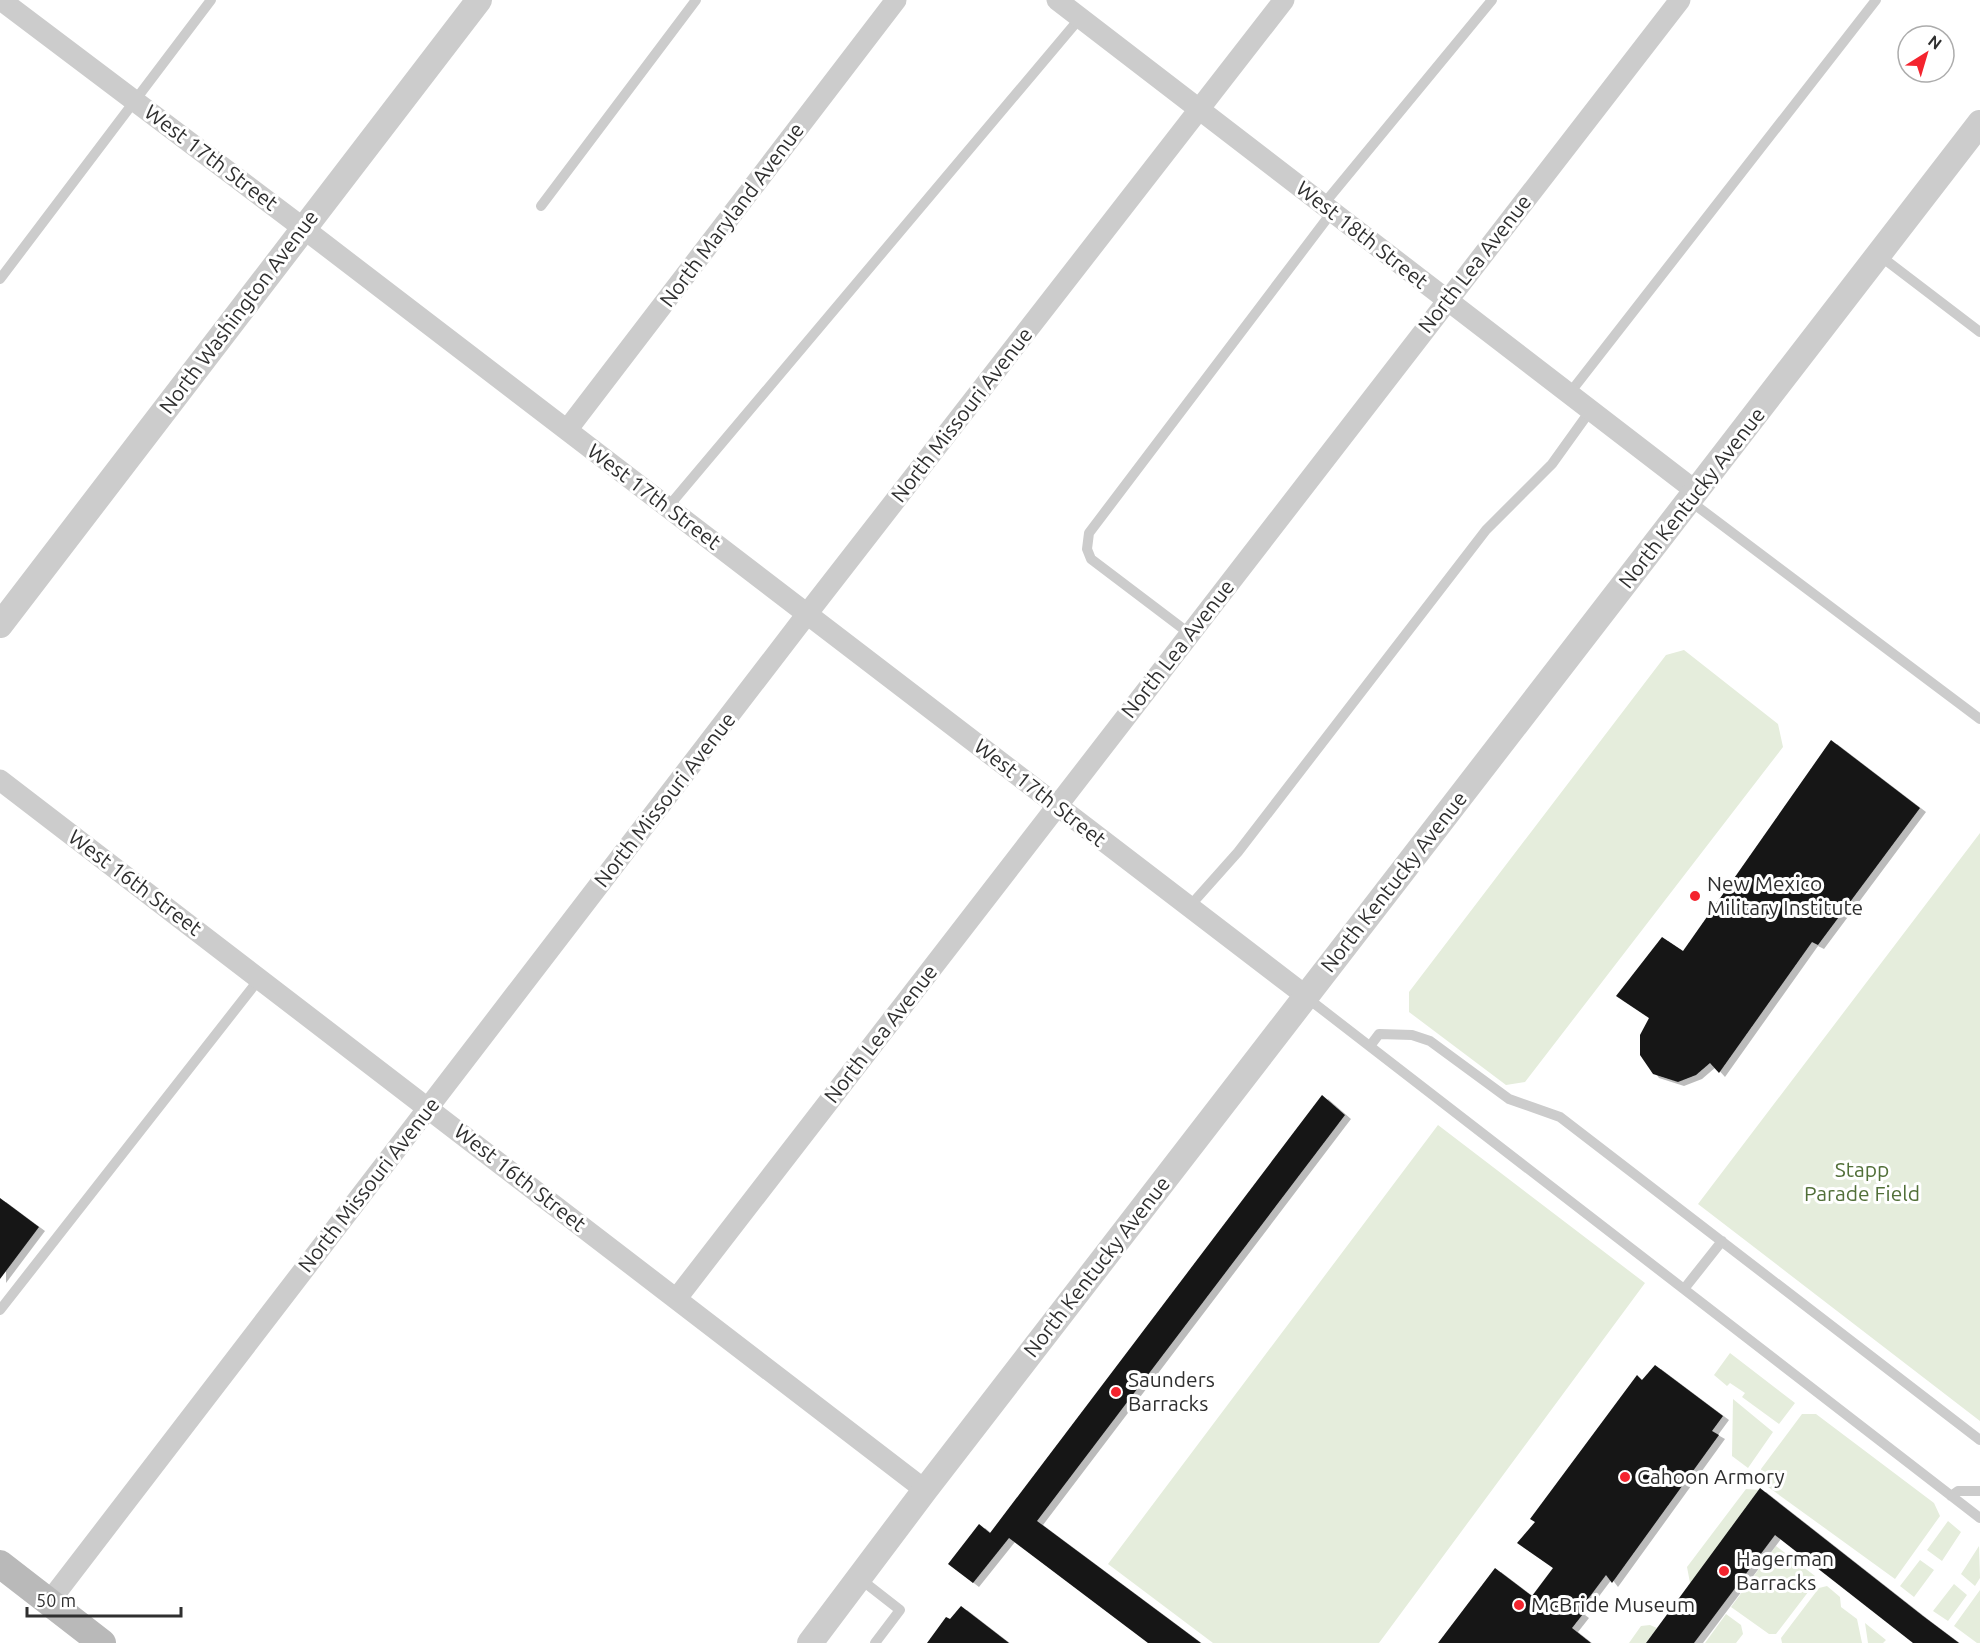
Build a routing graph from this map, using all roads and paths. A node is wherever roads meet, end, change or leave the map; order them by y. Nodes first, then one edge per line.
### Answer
1 (1, 0) edge
2 (212, 0) edge
3 (479, 0) edge
4 (696, 0) edge
5 (896, 0) edge
6 (1284, 0) edge
7 (1492, 0) edge
8 (1680, 0) edge
9 (1876, 0) edge
10 (1068, 6) edge
11 (135, 101) junction
12 (1199, 110) junction
13 (1980, 123) edge
14 (541, 206) dead end
15 (1328, 209) junction
16 (303, 228) junction
17 (1879, 255) junction
18 (0, 279) edge
19 (1447, 301) junction
20 (1980, 332) edge
21 (1569, 394) junction
22 (1590, 411) junction
23 (567, 430) junction
24 (1694, 497) junction
25 (668, 507) junction
26 (807, 614) junction
27 (0, 625) edge
28 (1190, 634) junction
29 (1980, 719) edge
30 (0, 780) edge
31 (1057, 806) junction
32 (1189, 908) junction
33 (260, 978) junction
34 (1306, 996) junction
35 (1370, 1046) junction
36 (428, 1107) junction
37 (1722, 1242) junction
38 (1684, 1289) junction
39 (677, 1298) junction
40 (0, 1310) edge
41 (1980, 1440) edge
42 (925, 1490) junction
43 (1980, 1491) edge
44 (1951, 1496) junction
45 (1980, 1518) edge
46 (0, 1564) edge
47 (859, 1578) junction
48 (49, 1602) junction
49 (102, 1643) edge
50 (810, 1643) edge
51 (875, 1643) edge

1 - 11 street, West 17th Street
2 - 11 lane
3 - 16 street, North Washington Avenue
4 - 14 lane
5 - 23 street, North Maryland Avenue
6 - 12 street, North Missouri Avenue
7 - 15 lane
8 - 19 street, North Lea Avenue
9 - 21 lane
10 - 12 street, West 18th Street
10 - 25 lane
11 - 16 street, West 17th Street
11 - 18 lane
12 - 15 street, West 18th Street
12 - 26 street, North Missouri Avenue
13 - 17 street, North Kentucky Avenue
15 - 19 street, West 18th Street
15 - 28 lane
16 - 23 street, West 17th Street
16 - 27 street, North Washington Avenue
17 - 20 lane
17 - 24 street, North Kentucky Avenue
19 - 21 street, West 18th Street
19 - 28 street, North Lea Avenue
21 - 22 street, West 18th Street
22 - 24 street, West 18th Street
22 - 32 lane
23 - 25 street, West 17th Street
24 - 29 lane
24 - 34 street, North Kentucky Avenue
25 - 26 street, West 17th Street
26 - 31 street, West 17th Street
26 - 36 street, North Missouri Avenue
28 - 31 street, North Lea Avenue
30 - 33 street, West 16th Street
31 - 32 street, West 17th Street
31 - 39 street, North Lea Avenue
32 - 34 street, West 17th Street
33 - 36 street, West 16th Street
33 - 40 lane
34 - 35 lane
34 - 42 street, North Kentucky Avenue
35 - 37 lane
35 - 38 lane
36 - 39 street, West 16th Street
36 - 48 street, North Missouri Avenue
37 - 38 lane
37 - 41 lane
38 - 44 lane
39 - 42 street, West 16th Street
42 - 47 street, North Kentucky Avenue
43 - 44 lane
44 - 45 lane
46 - 48 main road
47 - 50 street, North Kentucky Avenue
47 - 51 lane
48 - 49 main road

